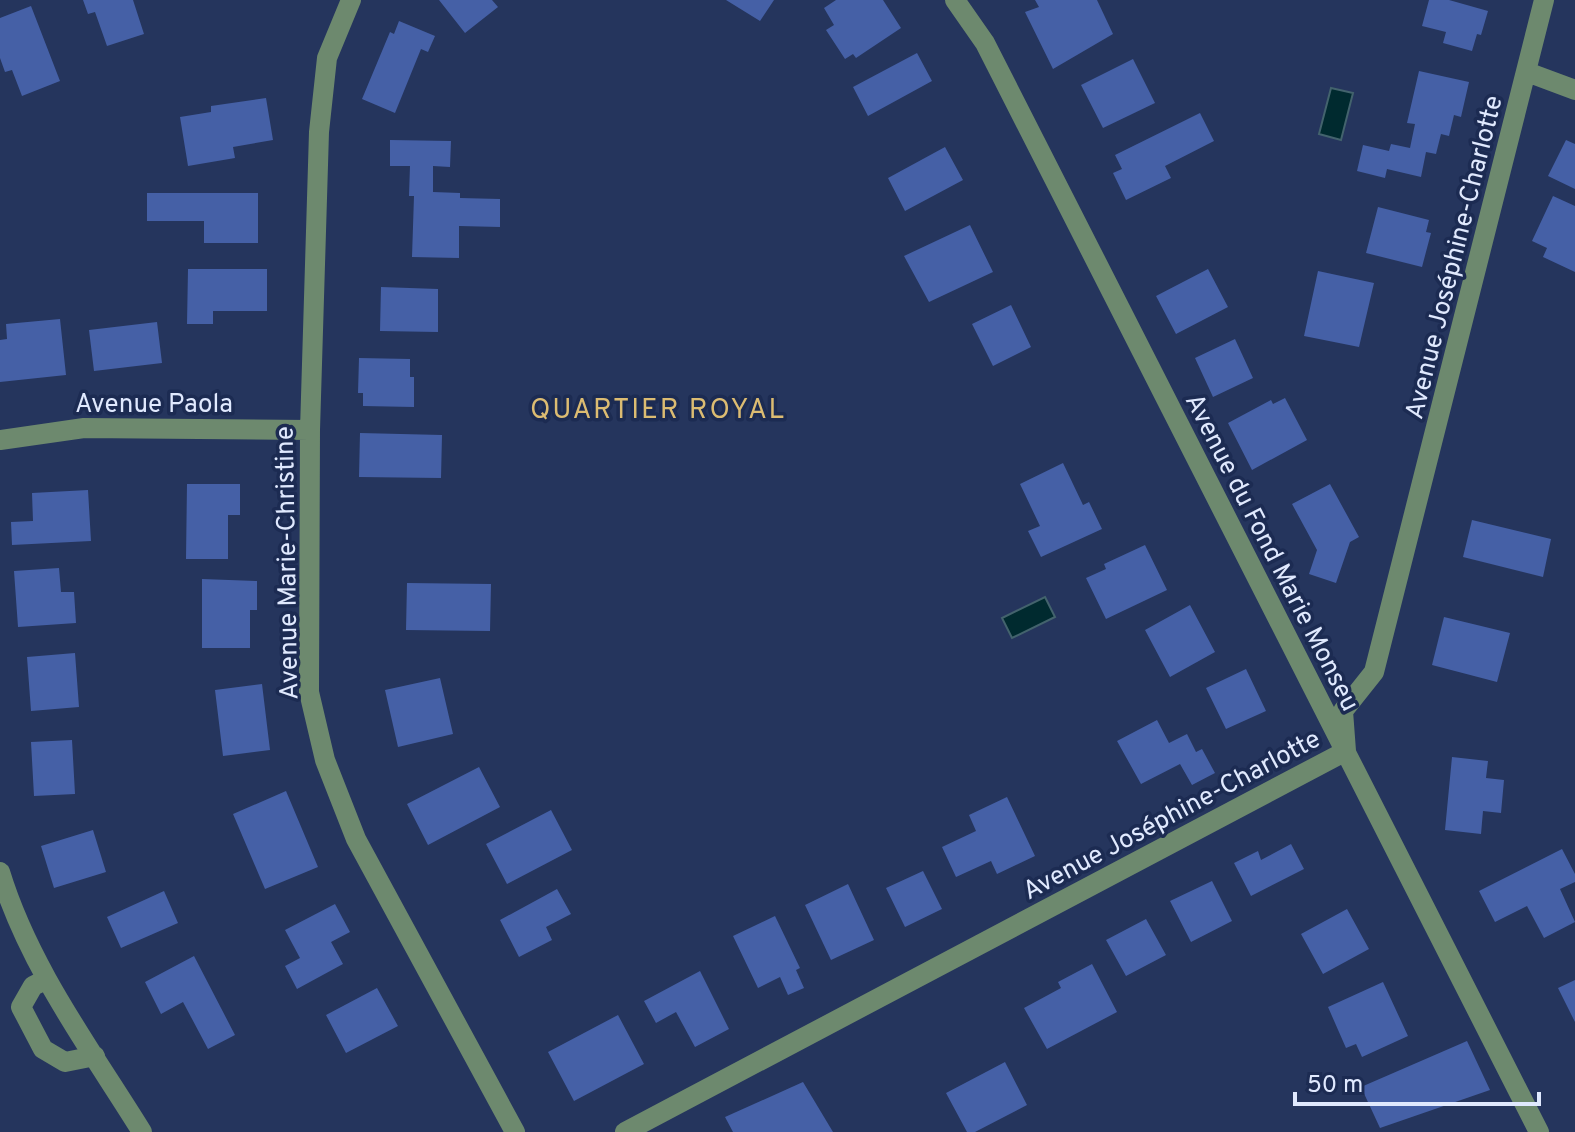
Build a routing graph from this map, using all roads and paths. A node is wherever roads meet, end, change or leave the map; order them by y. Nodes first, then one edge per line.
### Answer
1 (351, 0) edge
2 (955, 0) edge
3 (1544, 0) edge
4 (1527, 72) junction
5 (1575, 90) edge
6 (310, 430) junction
7 (0, 440) edge
8 (1346, 751) junction
9 (0, 872) edge
10 (45, 980) junction
11 (95, 1056) junction
12 (142, 1132) edge
13 (515, 1132) edge
14 (625, 1132) edge
15 (1539, 1132) edge

1 - 6 street, Avenue Marie-Christine
2 - 8 street, Avenue du Fond Marie Monseu
3 - 4 street, Avenue Joséphine-Charlotte
4 - 5 street
4 - 8 street, Avenue Joséphine-Charlotte
6 - 7 street, Avenue Paola
6 - 13 street, Avenue Marie-Christine
8 - 14 street, Avenue Joséphine-Charlotte
8 - 15 street, Avenue du Fond Marie Monseu
9 - 10 street
10 - 11 street
10 - 11 street
11 - 12 street

